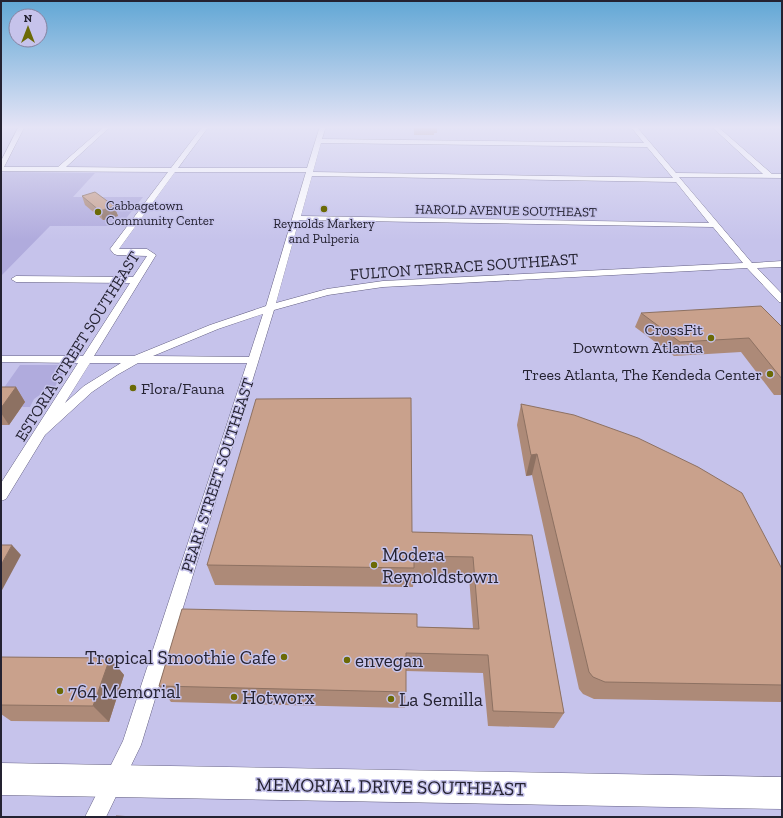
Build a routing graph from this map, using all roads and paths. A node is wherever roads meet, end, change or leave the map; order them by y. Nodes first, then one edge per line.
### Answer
1 (65, 164) edge
2 (177, 164) edge
3 (312, 164) edge
4 (665, 164) edge
5 (757, 164) edge
6 (1, 168) edge
7 (60, 169) junction
8 (173, 170) junction
9 (310, 172) junction
10 (770, 176) junction
11 (782, 176) edge
12 (676, 178) junction
13 (296, 218) junction
14 (715, 225) junction
15 (782, 264) edge
16 (749, 265) junction
17 (16, 279) dead end
18 (136, 280) junction
19 (782, 300) edge
20 (270, 308) junction
21 (137, 358) junction
22 (1, 359) edge
23 (87, 359) junction
24 (254, 360) junction
25 (41, 432) junction
26 (1, 495) edge
27 (1, 779) edge
28 (113, 781) junction
29 (782, 793) edge
30 (95, 817) edge

1 - 7 street
2 - 8 street, ESTORIA STREET SOUTHEAST
3 - 9 street, PEARL STREET SOUTHEAST
4 - 12 street
5 - 10 street
6 - 7 street
7 - 8 street
8 - 9 street
8 - 18 street, ESTORIA STREET SOUTHEAST
9 - 12 street
9 - 13 street, PEARL STREET SOUTHEAST
10 - 11 street
10 - 12 street
12 - 14 street
13 - 14 street, HAROLD AVENUE SOUTHEAST
13 - 20 street, PEARL STREET SOUTHEAST
14 - 16 street
15 - 16 street, FULTON TERRACE SOUTHEAST
16 - 19 street
16 - 20 street, FULTON TERRACE SOUTHEAST
17 - 18 street
18 - 23 street, ESTORIA STREET SOUTHEAST
20 - 21 street, FULTON TERRACE SOUTHEAST
20 - 24 street, PEARL STREET SOUTHEAST
21 - 23 street
21 - 24 street
21 - 25 street, FULTON TERRACE SOUTHEAST
22 - 23 street
23 - 25 street, ESTORIA STREET SOUTHEAST
24 - 28 street, PEARL STREET SOUTHEAST
25 - 26 street, ESTORIA STREET SOUTHEAST
27 - 28 main road, MEMORIAL DRIVE SOUTHEAST
28 - 29 main road, MEMORIAL DRIVE SOUTHEAST
28 - 30 street, PEARL STREET SOUTHEAST

